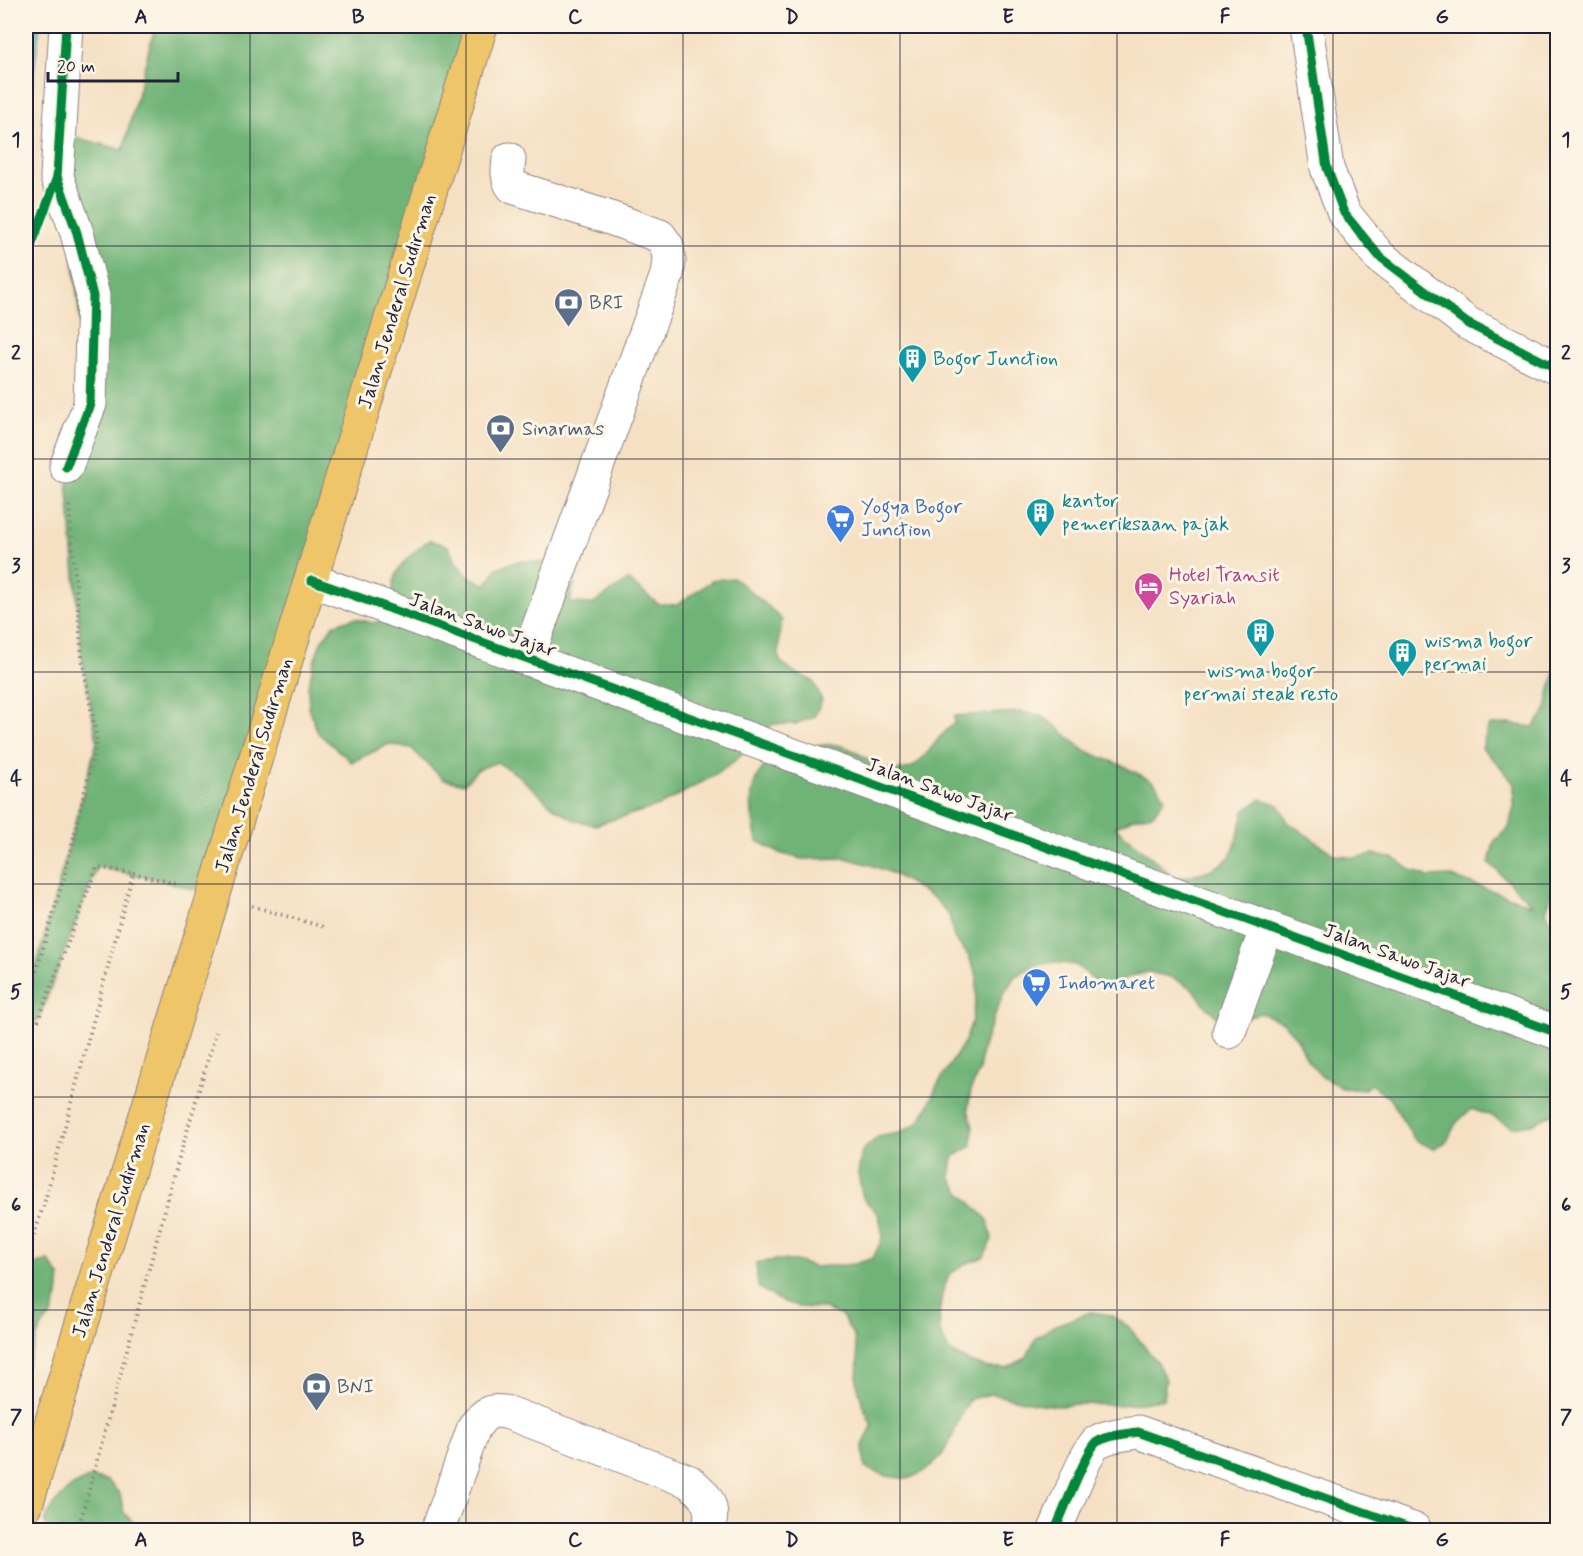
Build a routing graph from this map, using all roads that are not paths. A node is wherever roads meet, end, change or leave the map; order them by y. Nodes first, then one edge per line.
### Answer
1 (66, 26) edge
2 (481, 26) edge
3 (1306, 26) edge
4 (509, 159) dead end
5 (1557, 369) edge
6 (66, 467) road end
7 (311, 580) junction
8 (527, 659) junction
9 (1268, 927) junction
10 (1229, 1032) dead end
11 (1557, 1033) edge
12 (26, 1505) edge
13 (438, 1530) edge
14 (708, 1530) edge
15 (1055, 1530) edge
16 (1415, 1530) edge

1 - 6 street
2 - 7 main road, Jalan Jenderal Sudirman
3 - 5 street
4 - 8 street
7 - 8 street, Jalan Sawo Jajar
7 - 12 main road, Jalan Jenderal Sudirman
8 - 9 street, Jalan Sawo Jajar
9 - 10 street
9 - 11 street, Jalan Sawo Jajar
13 - 14 street
15 - 16 street

